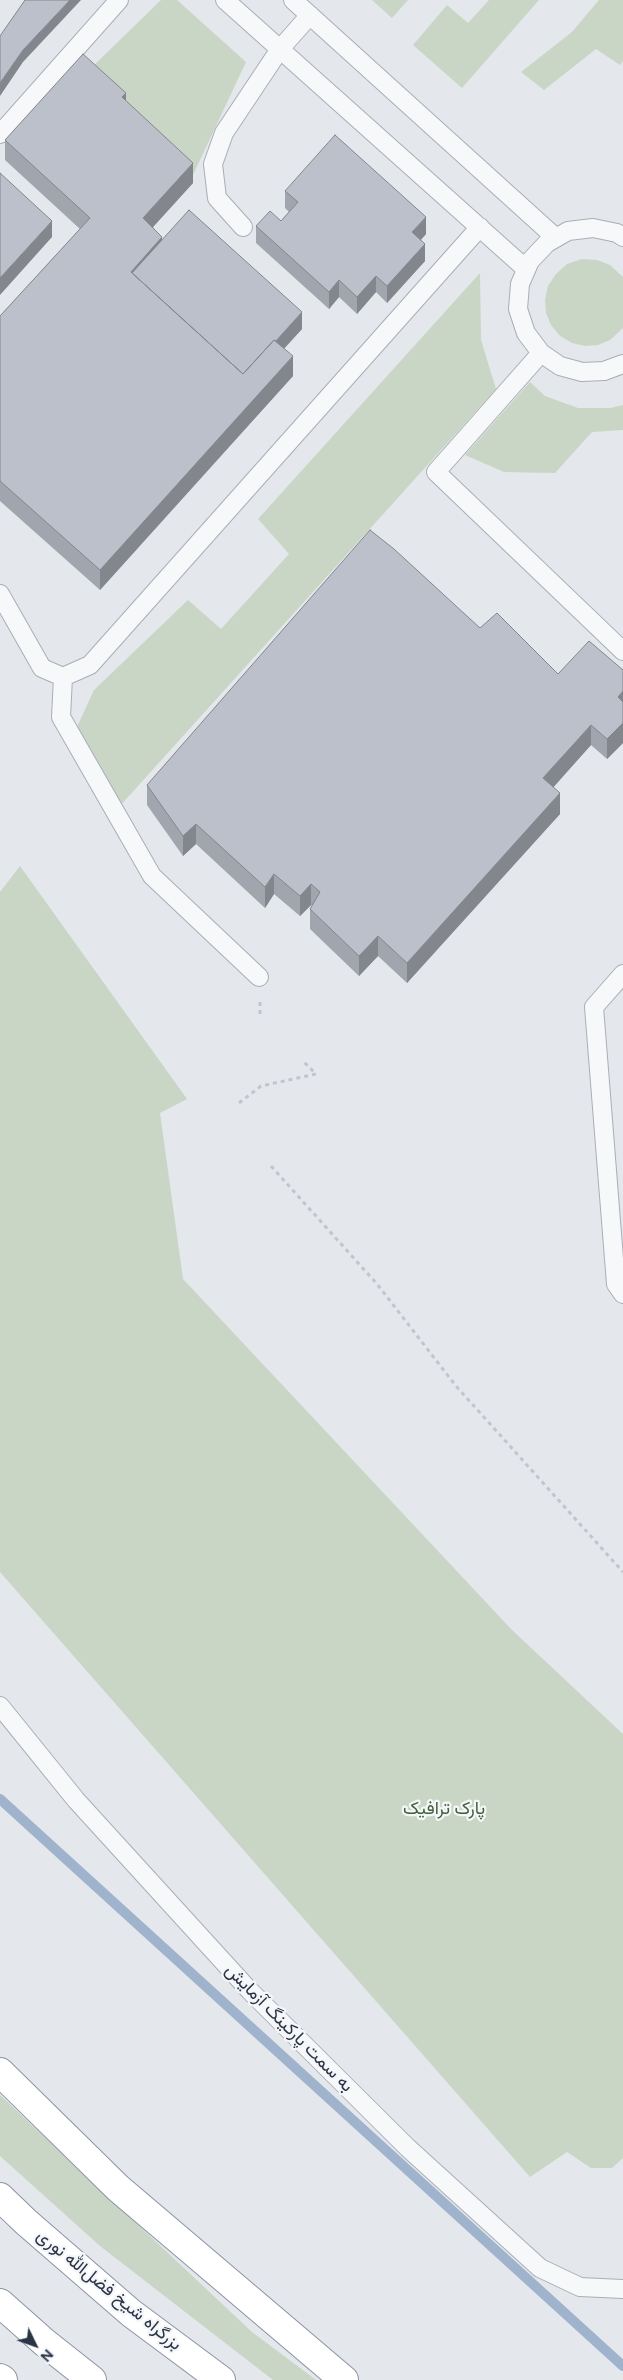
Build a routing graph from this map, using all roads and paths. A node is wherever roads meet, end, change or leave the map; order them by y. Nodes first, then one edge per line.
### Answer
1 (119, 0) edge
2 (225, 0) edge
3 (293, 0) edge
4 (310, 15) junction
5 (280, 49) junction
6 (0, 134) edge
7 (243, 227) dead end
8 (480, 227) junction
9 (623, 237) edge
10 (556, 238) junction
11 (526, 269) junction
12 (541, 353) junction
13 (623, 364) edge
14 (0, 594) edge
15 (623, 651) edge
16 (63, 677) junction
17 (623, 974) edge
18 (259, 977) dead end
19 (302, 1060) dead end
20 (239, 1103) dead end
21 (271, 1166) dead end
22 (623, 1294) edge
23 (623, 1572) edge
24 (0, 1706) edge
25 (0, 2072) edge
26 (0, 2197) edge
27 (623, 2289) edge
28 (0, 2303) edge
29 (92, 2380) edge
30 (221, 2380) edge
31 (344, 2380) edge

1 - 6 lane
2 - 5 lane
3 - 4 lane
4 - 5 lane
4 - 10 lane
5 - 7 lane
5 - 8 lane
8 - 11 lane
8 - 16 lane
9 - 10 lane
10 - 11 lane
11 - 12 lane
12 - 13 lane
12 - 15 lane
14 - 16 lane
16 - 18 lane
17 - 22 lane
19 - 20 path
21 - 23 path
24 - 27 lane, به سمت پارکینگ آزمایش
25 - 31 highway
26 - 30 highway, بزرگراه شیخ فضل‌الله نوری
28 - 29 highway

